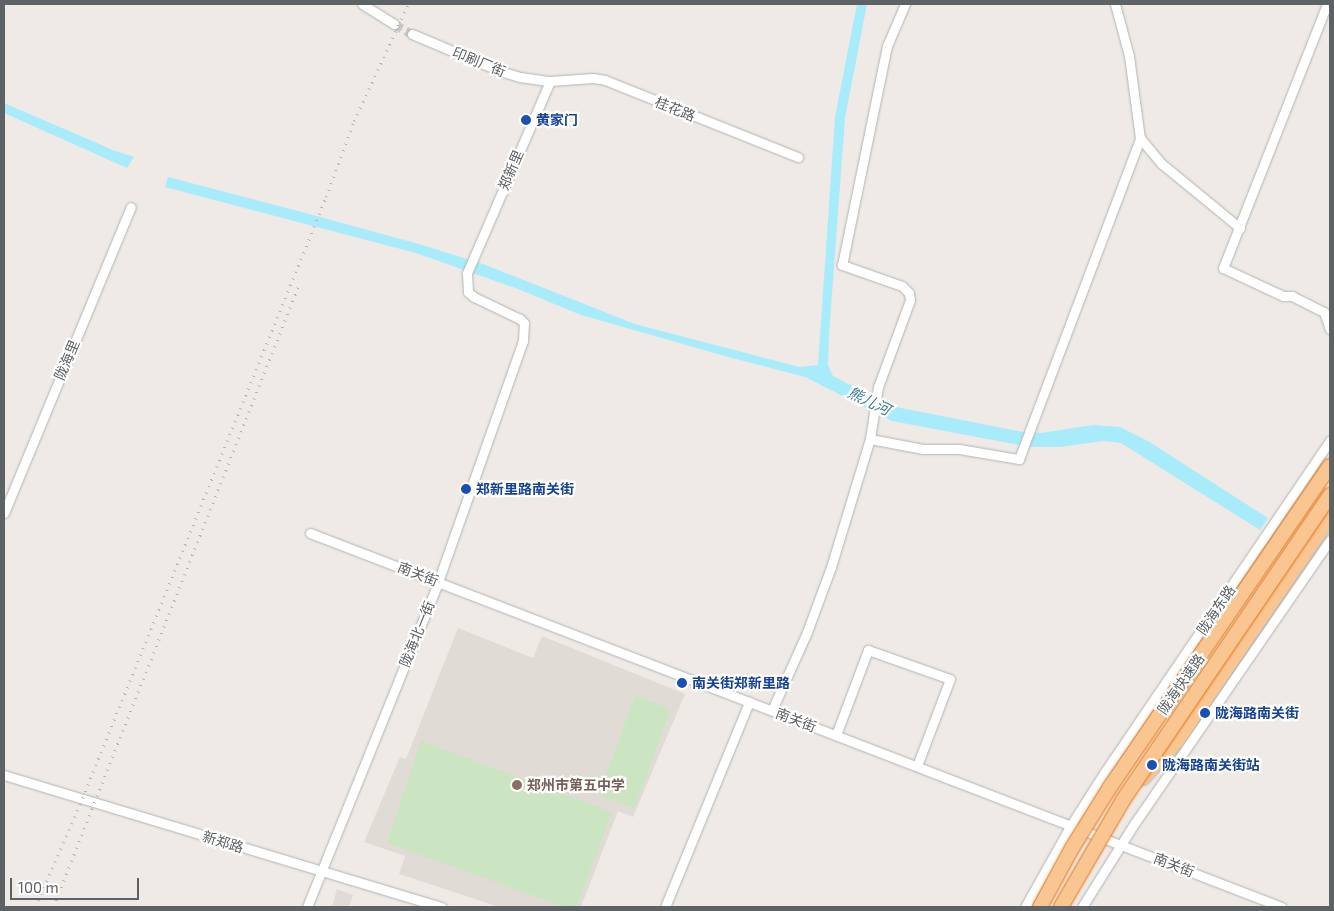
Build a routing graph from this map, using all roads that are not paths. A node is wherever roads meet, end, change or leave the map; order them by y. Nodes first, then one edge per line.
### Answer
1 (362, 4) edge
2 (905, 4) edge
3 (1115, 4) edge
4 (1327, 4) edge
5 (394, 24) tunnel mouth
6 (412, 34) tunnel mouth
7 (550, 80) junction
8 (1140, 138) junction
9 (798, 157) dead end
10 (131, 207) dead end
11 (1240, 228) junction
12 (467, 273) joint
13 (1330, 329) edge
14 (870, 439) junction
15 (1330, 441) edge
16 (1330, 466) edge
17 (1330, 495) edge
18 (4, 513) edge
19 (1330, 517) edge
20 (310, 533) dead end
21 (1330, 540) edge
22 (438, 582) junction
23 (749, 702) junction
24 (772, 710) junction
25 (836, 735) junction
26 (917, 766) junction
27 (4, 775) edge
28 (1123, 800) junction
29 (1071, 825) junction
30 (1121, 845) junction
31 (321, 872) junction
32 (307, 907) edge
33 (442, 907) edge
34 (665, 907) edge
35 (1025, 907) edge
36 (1040, 907) edge
37 (1061, 907) edge
38 (1082, 907) edge
39 (1282, 907) edge

1 - 5 street
2 - 14 street
3 - 8 street
4 - 11 street
6 - 7 street, 印刷厂街
7 - 9 street, 桂花路
7 - 12 street, 郑新里
8 - 11 street
8 - 14 street
10 - 18 street, 陇海里
11 - 13 street
12 - 22 street, 陇海北一街
14 - 24 street
15 - 29 street, 陇海东路
16 - 36 highway, 陇海快速路, bridge
17 - 28 highway, 陇海快速路, bridge
19 - 28 highway, bridge
20 - 22 street, 南关街
21 - 30 street
22 - 23 street, 南关街
22 - 31 street, 陇海北一街
23 - 24 street, 南关街
23 - 34 street
24 - 25 street, 南关街
25 - 26 street, 南关街
25 - 26 street
26 - 29 street, 南关街
27 - 31 street, 新郑路
28 - 37 highway, 陇海快速路, bridge
29 - 30 street, 南关街
29 - 35 street, 陇海东路
30 - 38 street
30 - 39 street, 南关街
31 - 32 street, 陇海北一街
31 - 33 street, 新郑路

